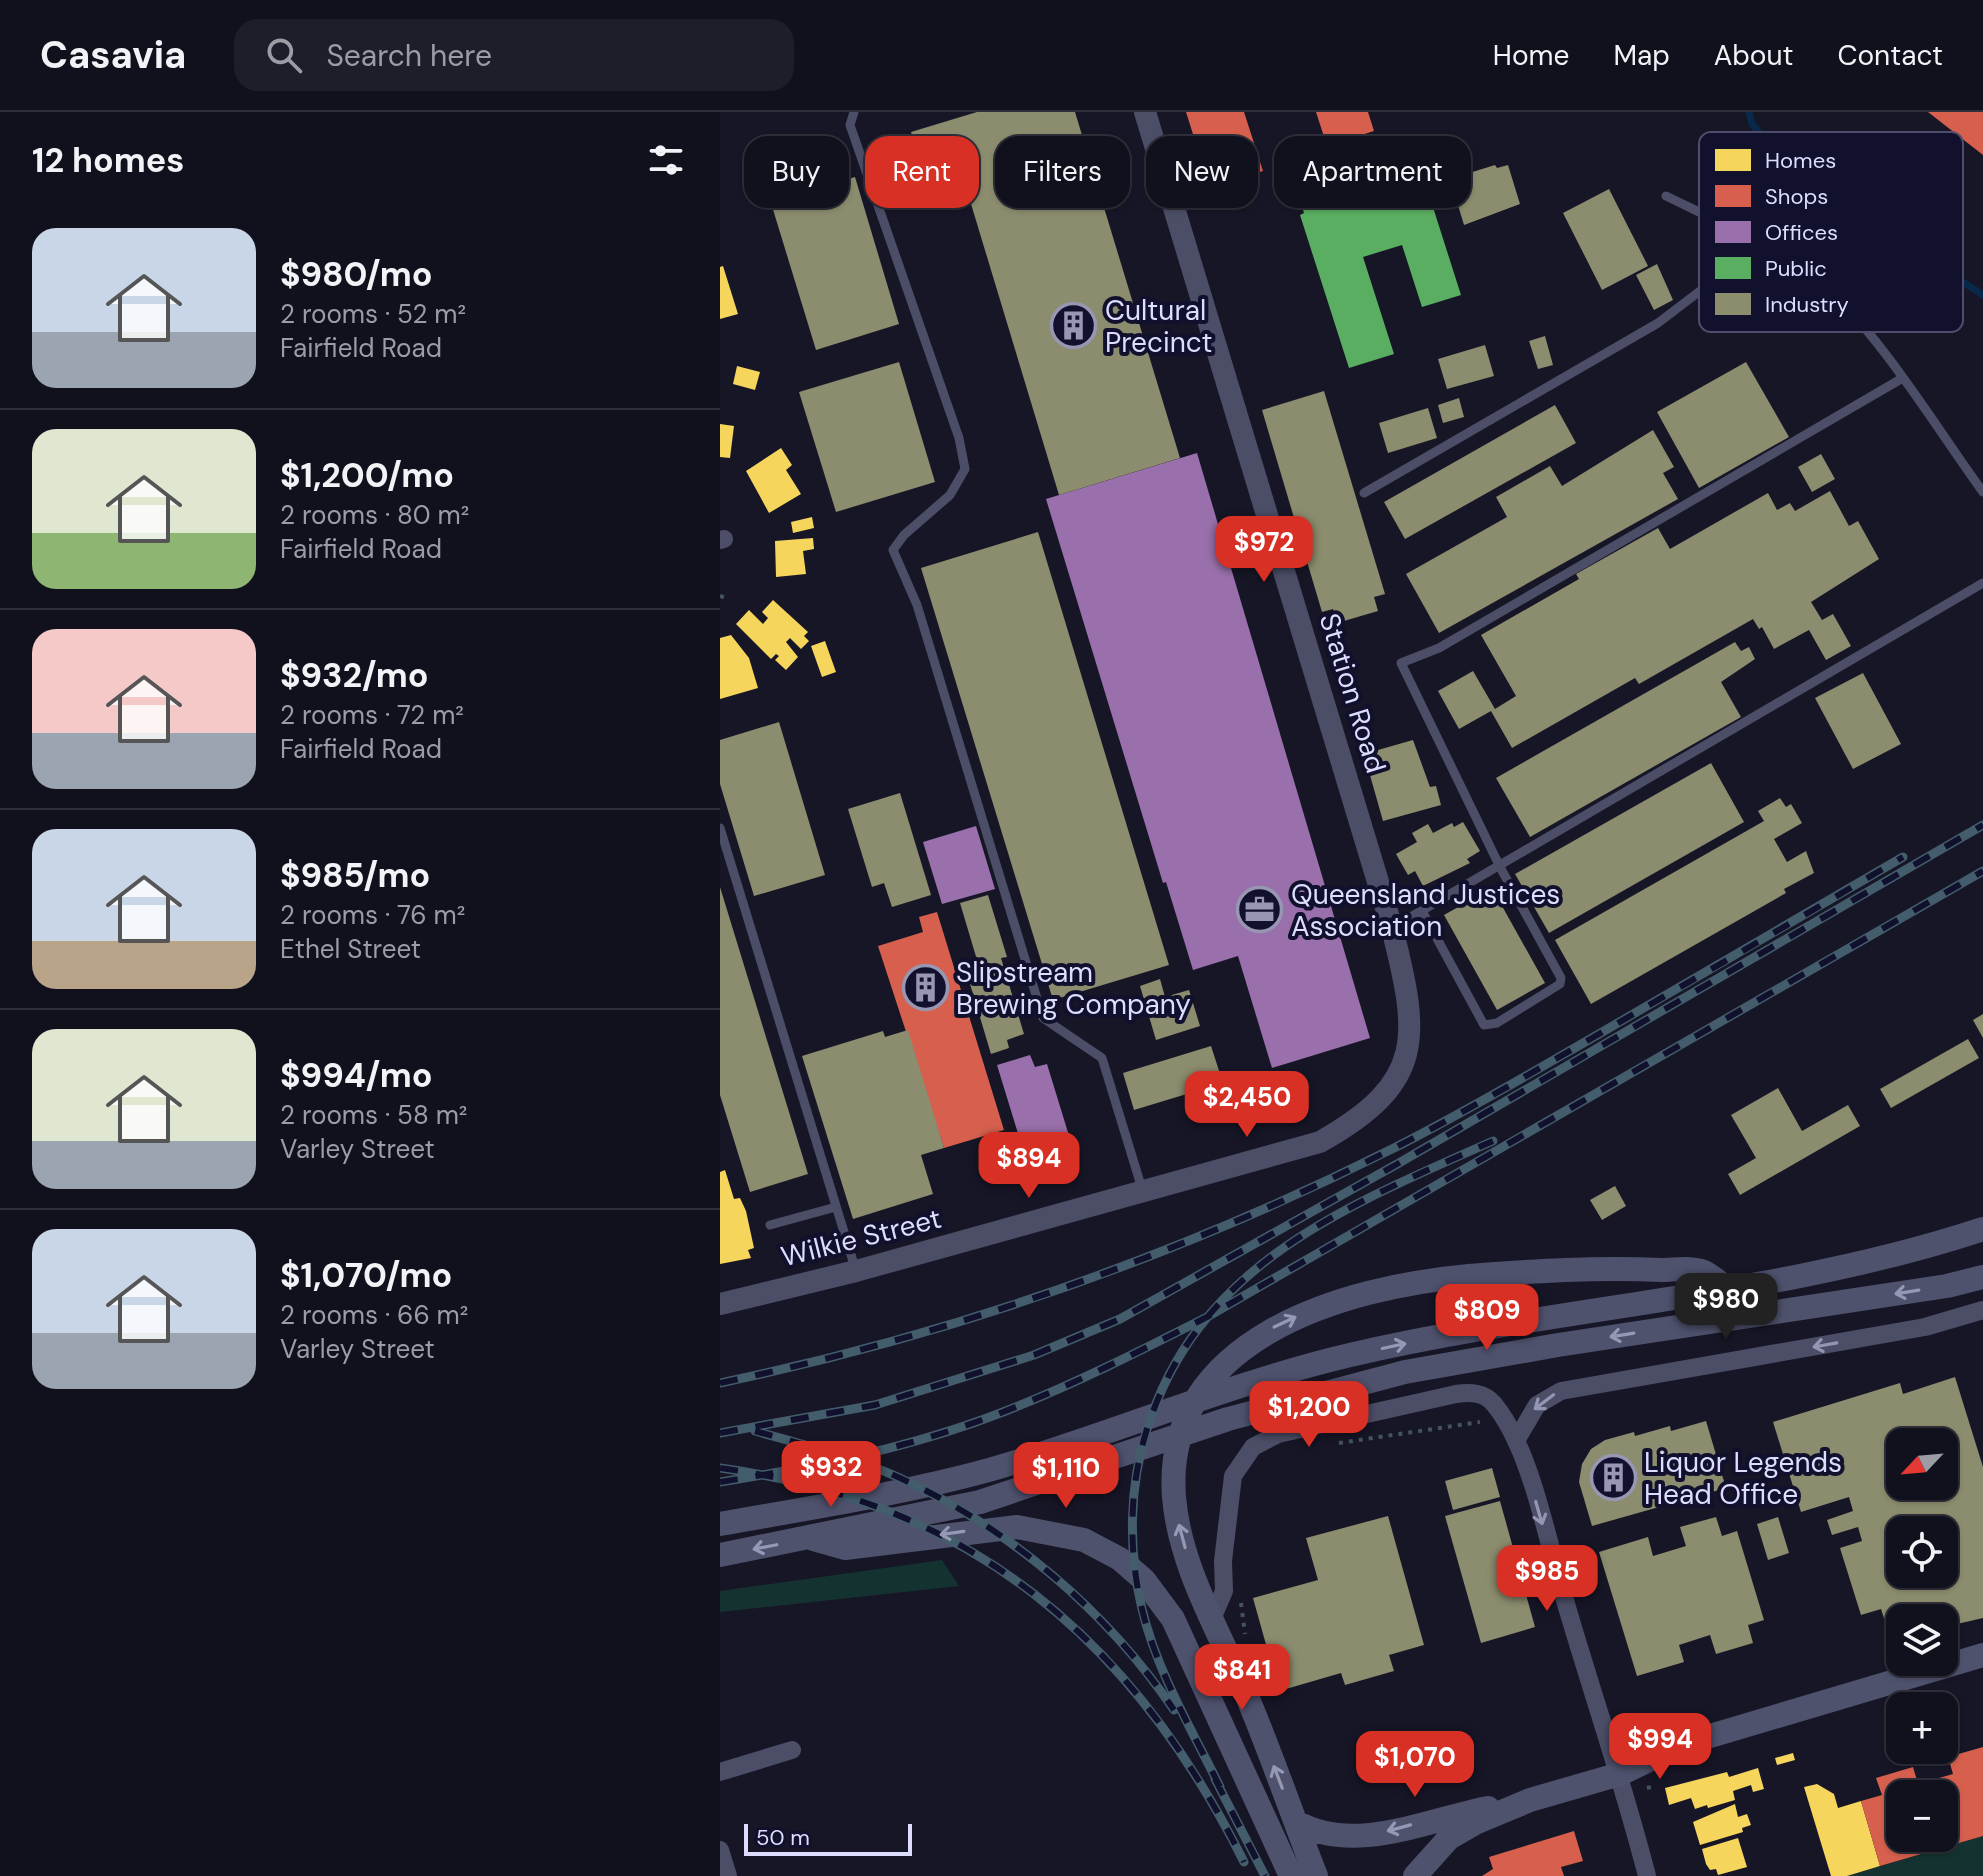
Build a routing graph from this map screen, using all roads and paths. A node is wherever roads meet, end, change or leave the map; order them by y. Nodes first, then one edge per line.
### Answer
1 (854, 112) edge
2 (1145, 112) edge
3 (1666, 196) dead end
4 (1699, 212) edge
5 (1699, 292) edge
6 (1866, 332) edge
7 (1901, 379) junction
8 (1983, 492) edge
9 (1364, 493) dead end
10 (1983, 583) edge
11 (720, 828) edge
12 (1500, 867) junction
13 (1422, 911) junction
14 (1392, 928) junction
15 (1402, 1064) joint
16 (1143, 1192) junction
17 (836, 1207) junction
18 (770, 1225) dead end
19 (1983, 1229) edge
20 (856, 1271) junction
21 (1983, 1277) edge
22 (1729, 1289) junction
23 (720, 1304) edge
24 (1983, 1310) edge
25 (1489, 1426) dead end
26 (1517, 1439) junction
27 (1337, 1444) dead end
28 (720, 1524) edge
29 (810, 1538) junction
30 (720, 1555) edge
31 (1242, 1595) dead end
32 (1212, 1619) junction
33 (1247, 1639) dead end
34 (1983, 1655) edge
35 (792, 1750) dead end
36 (720, 1772) edge
37 (1620, 1774) junction
38 (1530, 1800) junction
39 (1296, 1822) junction
40 (720, 1850) edge
41 (728, 1876) edge
42 (1291, 1876) edge
43 (1316, 1876) edge
44 (1415, 1876) edge
45 (1647, 1876) edge

1 - 16 lane
2 - 14 street, Station Road
3 - 4 lane
5 - 9 lane
6 - 7 lane
7 - 8 lane
7 - 12 lane
10 - 12 lane
11 - 17 lane
12 - 13 lane
12 - 13 lane
13 - 14 lane
14 - 15 street, Station Road
15 - 16 street, Wilkie Street
16 - 20 street, Wilkie Street
17 - 18 lane
17 - 20 lane
19 - 22 main road
20 - 23 street, Wilkie Street
21 -> 29 main road
28 -> 22 main road
32 -> 22 main road
24 -> 26 street
25 - 27 path
26 - 32 street
26 -> 37 street
29 -> 30 main road
42 -> 29 main road
31 - 33 path
39 -> 32 main road
34 - 37 main road
35 - 36 street
37 - 38 main road
37 - 45 street
38 -> 39 main road
38 - 44 main road
39 - 43 main road
40 - 41 street

